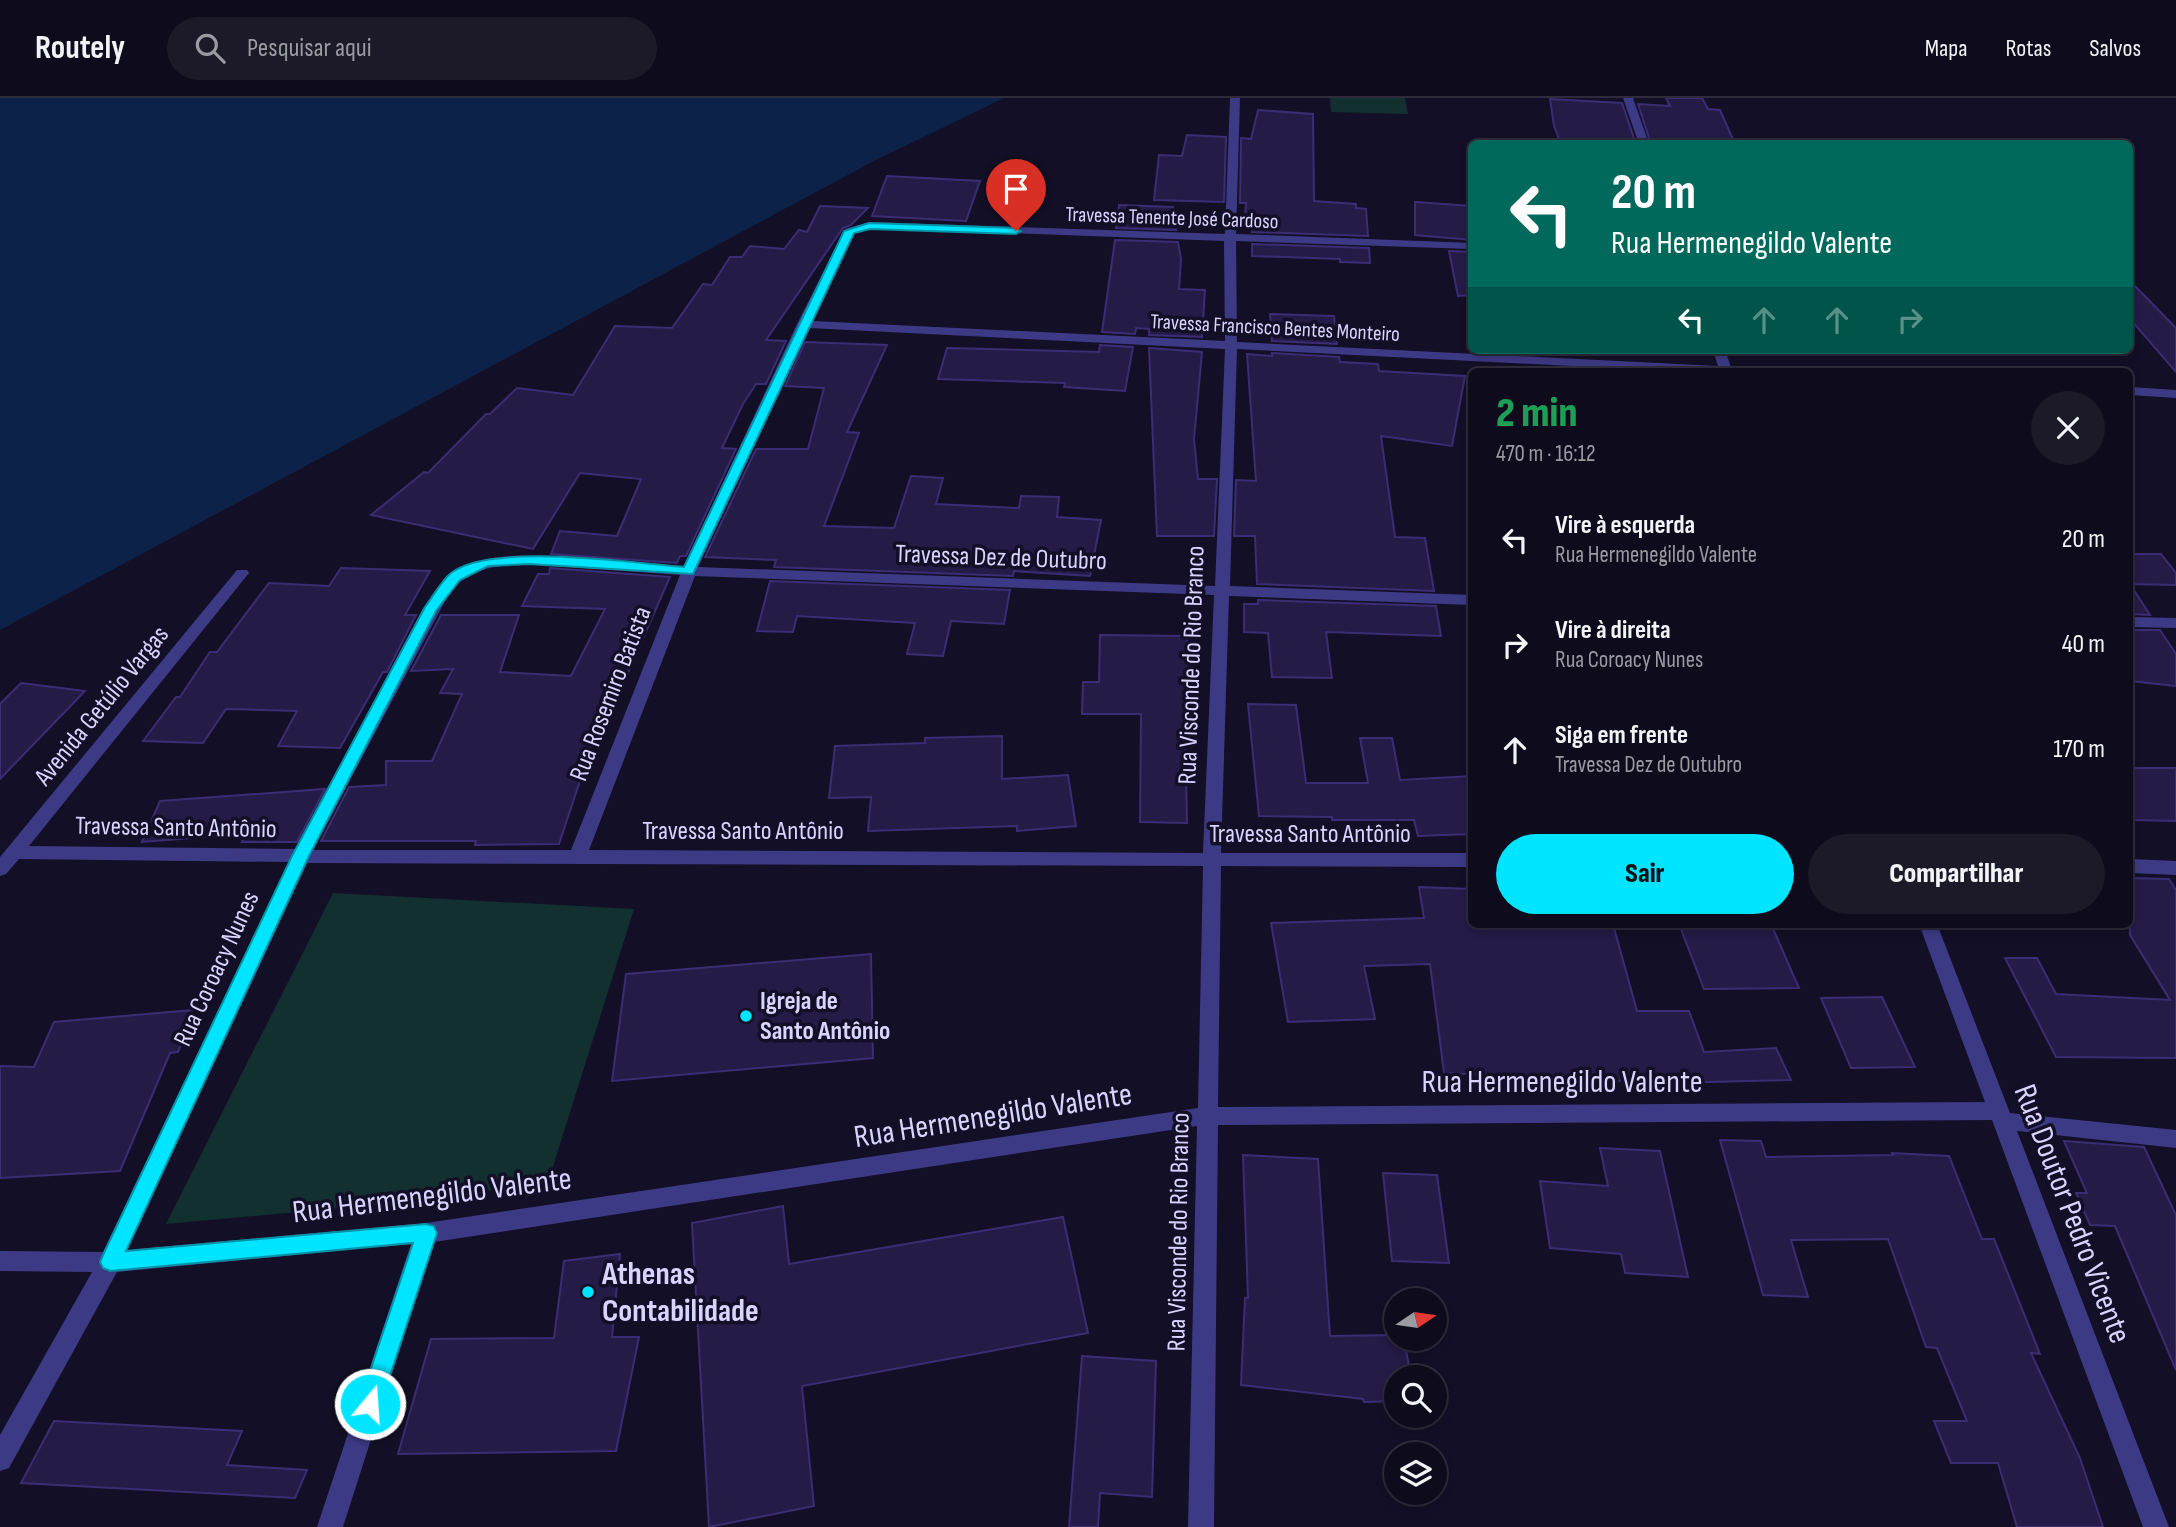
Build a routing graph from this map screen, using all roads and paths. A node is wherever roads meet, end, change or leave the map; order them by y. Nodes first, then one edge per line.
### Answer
1 (1235, 98) edge
2 (1628, 98) edge
3 (1643, 140) edge
4 (1230, 240) junction
5 (1468, 246) edge
6 (803, 324) junction
7 (1231, 345) junction
8 (1686, 368) edge
9 (2133, 391) edge
10 (2176, 394) edge
11 (529, 560) joint
12 (688, 571) junction
13 (242, 573) dead end
14 (1220, 591) junction
15 (1468, 600) edge
16 (2133, 622) edge
17 (2176, 623) edge
18 (14, 852) junction
19 (301, 856) junction
20 (578, 856) junction
21 (1468, 860) edge
22 (1212, 861) junction
23 (2133, 866) edge
24 (2176, 868) edge
25 (0, 869) edge
26 (1930, 928) edge
27 (1206, 1116) junction
28 (2002, 1116) junction
29 (2176, 1139) edge
30 (426, 1233) junction
31 (0, 1261) edge
32 (110, 1262) junction
33 (0, 1459) edge
34 (330, 1527) edge
35 (1201, 1527) edge
36 (2156, 1527) edge

1 - 4 street, Rua Visconde do Rio Branco
2 - 3 street
4 - 5 street, Travessa Tenente José Cardoso
4 - 6 street, Travessa Tenente José Cardoso
4 - 7 street, Rua Visconde do Rio Branco
6 - 7 street, Travessa Francisco Bentes Monteiro
6 - 12 street, Rua Rosemiro Batista
7 - 8 street, Travessa Francisco Bentes Monteiro
7 - 14 street, Rua Visconde do Rio Branco
9 - 10 street
11 - 12 street, Travessa Dez de Outubro
11 - 19 street, Rua Coroacy Nunes
12 - 14 street, Travessa Dez de Outubro
12 - 20 street, Rua Rosemiro Batista
13 - 18 street, Avenida Getúlio Vargas
14 - 15 street, Travessa Dez de Outubro
14 - 22 street, Rua Visconde do Rio Branco
16 - 17 street
18 - 19 street, Travessa Santo Antônio
18 - 25 street, Avenida Getúlio Vargas
19 - 20 street, Travessa Santo Antônio
19 - 32 street, Rua Coroacy Nunes
20 - 22 street, Travessa Santo Antônio
21 - 22 street, Travessa Santo Antônio
22 - 27 street, Rua Visconde do Rio Branco
23 - 24 street
26 - 28 street, Rua Doutor Pedro Vicente
27 - 28 street, Rua Hermenegildo Valente
27 - 30 street, Rua Hermenegildo Valente
27 - 35 street, Rua Visconde do Rio Branco
28 - 29 street, Rua Hermenegildo Valente
28 - 36 street, Rua Doutor Pedro Vicente
30 - 32 street, Rua Hermenegildo Valente
30 - 34 street
31 - 32 street, Rua Hermenegildo Valente
32 - 33 street, Rua Coroacy Nunes

